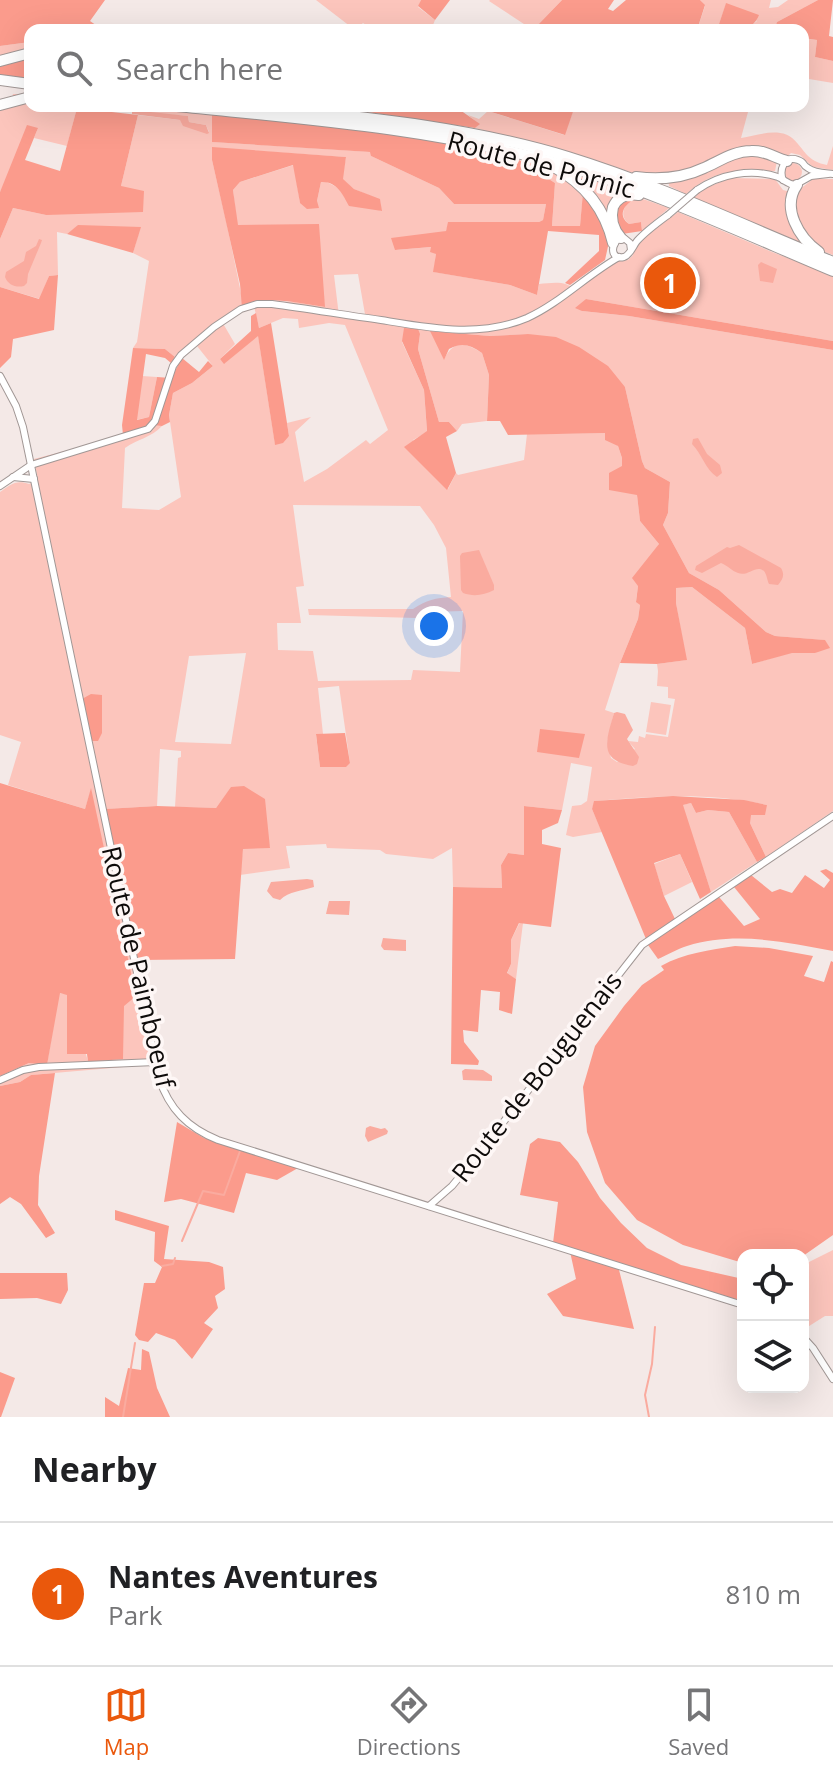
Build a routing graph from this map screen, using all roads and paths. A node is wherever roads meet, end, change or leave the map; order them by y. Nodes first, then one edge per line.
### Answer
1 (24, 55) edge
2 (0, 61) edge
3 (0, 80) edge
4 (24, 83) edge
5 (0, 87) edge
6 (24, 89) edge
7 (24, 99) edge
8 (0, 105) edge
9 (236, 112) edge
10 (312, 112) edge
11 (535, 157) junction
12 (784, 165) junction
13 (806, 168) junction
14 (615, 173) junction
15 (831, 174) edge
16 (764, 175) junction
17 (783, 180) junction
18 (801, 182) junction
19 (671, 210) junction
20 (646, 232) junction
21 (618, 243) junction
22 (631, 250) junction
23 (619, 257) junction
24 (833, 260) edge
25 (603, 266) junction
26 (833, 271) edge
27 (0, 376) edge
28 (31, 465) junction
29 (13, 477) junction
30 (34, 479) junction
31 (0, 486) edge
32 (833, 816) edge
33 (155, 1062) junction
34 (0, 1080) edge
35 (429, 1206) junction
36 (737, 1303) edge
37 (809, 1344) edge
38 (833, 1379) edge

1 - 2 highway
3 - 4 highway
5 - 6 highway
7 - 8 highway
9 - 11 highway, Route de Pornic
10 - 14 highway, Route de Pornic
11 - 19 highway, Route de Pornic
11 - 21 highway
12 - 13 street
12 - 14 highway
12 - 16 street
12 - 17 street
13 - 15 street
13 - 18 street
14 - 24 highway, Route de Pornic
15 - 18 street
16 - 17 street
16 - 19 street, bridge
17 - 18 street
18 - 24 highway
19 - 20 street
19 - 21 highway
19 - 26 highway, Route de Pornic
20 - 21 street
20 - 22 street
21 - 22 street
21 - 23 street
21 - 25 street
22 - 23 street
23 - 25 street
25 - 28 street
27 - 28 street, Route de Paimboeuf
28 - 29 street
28 - 30 street, Route de Paimboeuf
29 - 30 street
29 - 31 street
30 - 33 street, Route de Paimboeuf
32 - 35 street, Route de Bouguenais
33 - 34 street
33 - 35 street, Route de Paimboeuf
35 - 36 street, Route de Paimboeuf
37 - 38 street

